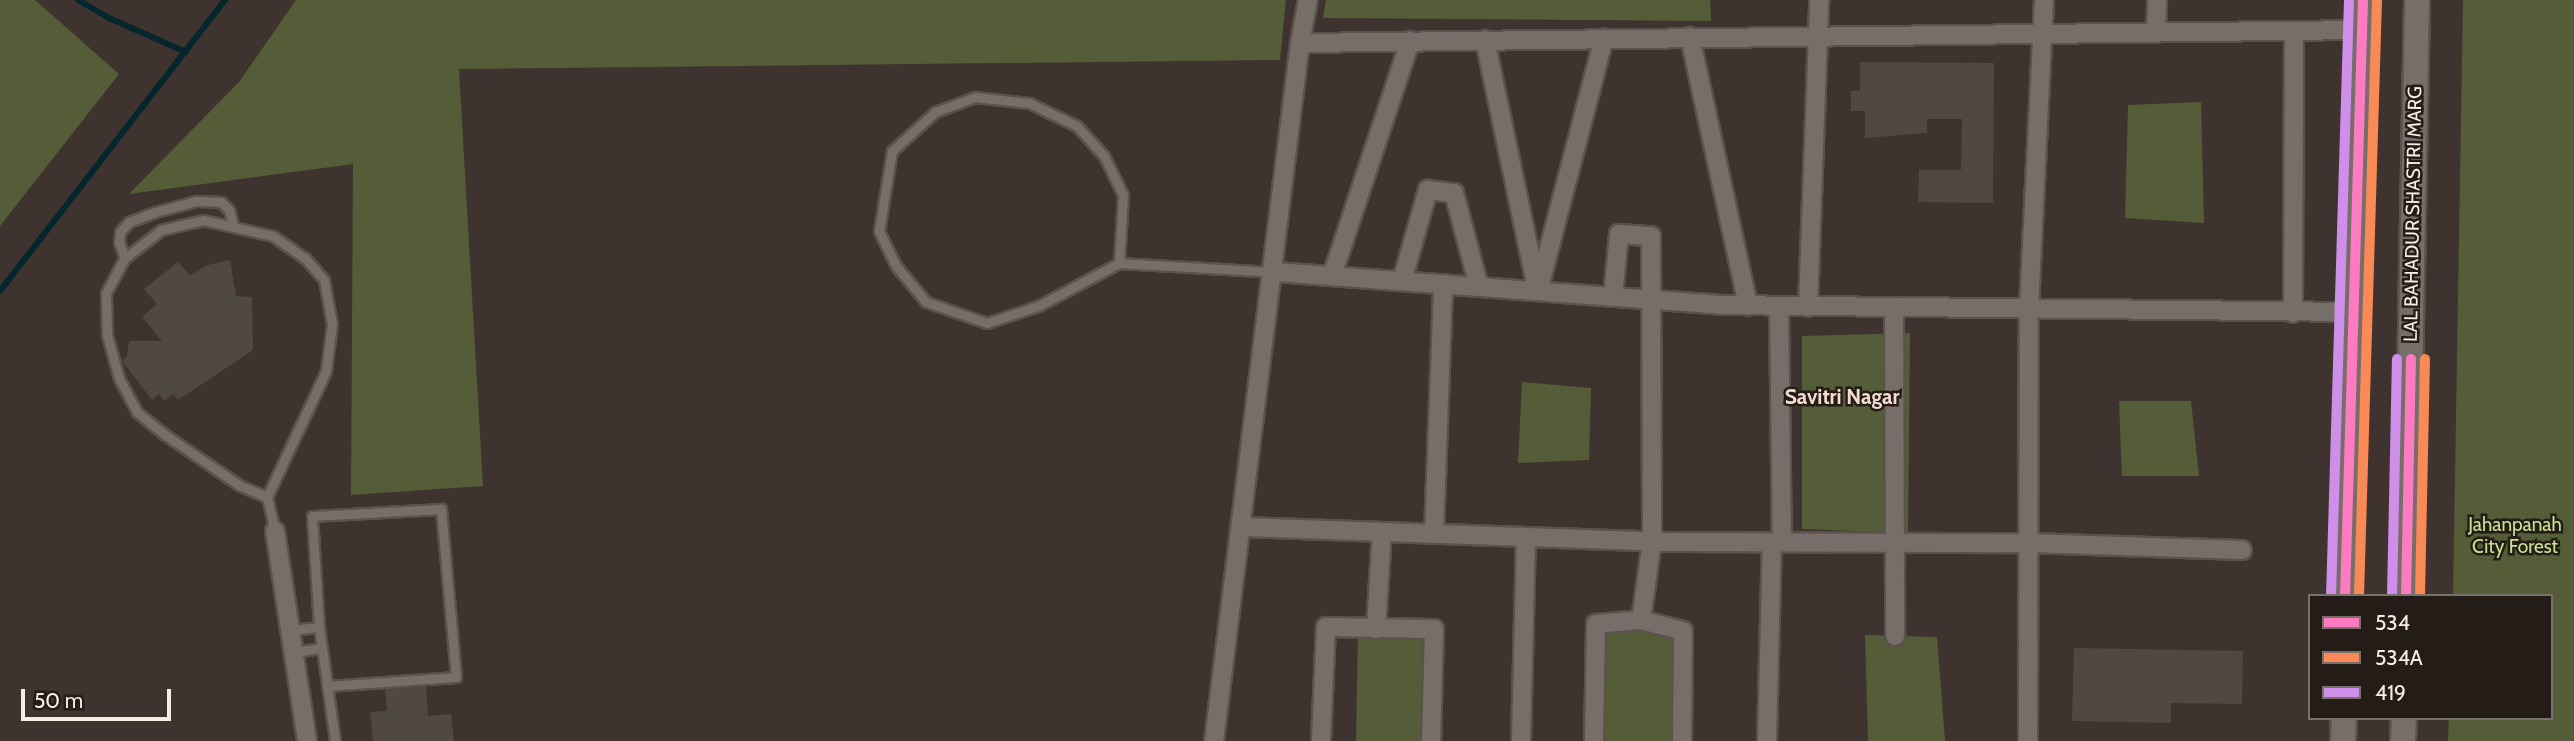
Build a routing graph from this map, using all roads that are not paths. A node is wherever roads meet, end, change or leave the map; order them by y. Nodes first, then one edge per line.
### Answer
1 (1308, 0) edge
2 (1819, 0) edge
3 (2044, 0) edge
4 (2157, 0) edge
5 (2362, 0) edge
6 (2417, 0) edge
7 (2362, 30) junction
8 (2294, 32) junction
9 (2155, 33) junction
10 (2043, 35) junction
11 (1820, 36) junction
12 (1690, 37) junction
13 (1604, 38) junction
14 (1485, 40) junction
15 (1410, 41) junction
16 (1300, 43) junction
17 (233, 225) junction
18 (125, 258) junction
19 (1119, 263) junction
20 (1274, 272) junction
21 (1332, 276) junction
22 (1402, 281) junction
23 (1443, 285) junction
24 (1479, 287) junction
25 (1538, 292) junction
26 (1613, 297) junction
27 (1653, 300) junction
28 (1748, 306) junction
29 (1779, 306) junction
30 (1808, 307) junction
31 (1894, 307) junction
32 (2029, 307) junction
33 (2355, 312) junction
34 (2293, 313) junction
35 (267, 497) junction
36 (1242, 527) junction
37 (275, 531) joint
38 (1382, 532) junction
39 (1434, 534) junction
40 (1526, 537) junction
41 (1652, 541) junction
42 (1777, 542) junction
43 (1895, 543) junction
44 (2029, 544) junction
45 (2242, 550) dead end
46 (2345, 594) edge
47 (2406, 594) edge
48 (1642, 620) junction
49 (319, 627) junction
50 (1376, 629) junction
51 (291, 630) junction
52 (1895, 636) dead end
53 (322, 648) junction
54 (293, 652) junction
55 (327, 686) junction
56 (2404, 720) edge
57 (307, 741) edge
58 (335, 741) edge
59 (1214, 741) edge
60 (1321, 741) edge
61 (1431, 741) edge
62 (1521, 741) edge
63 (1594, 741) edge
64 (1682, 741) edge
65 (1767, 741) edge
66 (2028, 741) edge
67 (2403, 741) edge

1 - 16 street
2 - 11 street
3 - 10 street
4 - 9 street
5 - 7 main road
6 - 47 main road, LAL BAHADUR SHASTRI MARG
7 - 8 street
7 - 33 main road
8 - 9 street
8 - 34 street
9 - 10 street
10 - 11 street
10 - 32 street
11 - 12 street
11 - 30 street
12 - 13 street
12 - 28 street
13 - 14 street
13 - 25 street
14 - 15 street
14 - 25 street
15 - 16 street
15 - 21 street
16 - 20 street
17 - 18 lane
17 - 18 lane
17 - 35 lane
18 - 35 lane
19 - 19 lane
19 - 20 lane
20 - 21 street
20 - 36 street
21 - 22 street
22 - 23 street
22 - 24 street
23 - 24 street
23 - 39 street
24 - 25 street
25 - 26 street
26 - 27 street
26 - 27 street
27 - 28 street
27 - 41 street
28 - 29 street
29 - 30 street
29 - 42 street
30 - 31 street
31 - 32 street
31 - 43 street
32 - 34 street
32 - 44 street
33 - 34 street
33 - 46 main road
35 - 37 lane
36 - 38 street
36 - 59 street
37 - 51 street
38 - 39 street
38 - 50 street
39 - 40 street
40 - 41 street
40 - 62 street
41 - 42 street
41 - 48 street
42 - 43 street
42 - 65 street
43 - 44 street
43 - 52 street
44 - 45 street
44 - 66 street
48 - 63 street
48 - 64 street
49 - 51 lane
49 - 53 lane
49 - 55 lane
50 - 60 street
50 - 61 street
51 - 54 street
53 - 54 lane
53 - 55 lane
54 - 57 street
55 - 58 lane
56 - 67 main road

